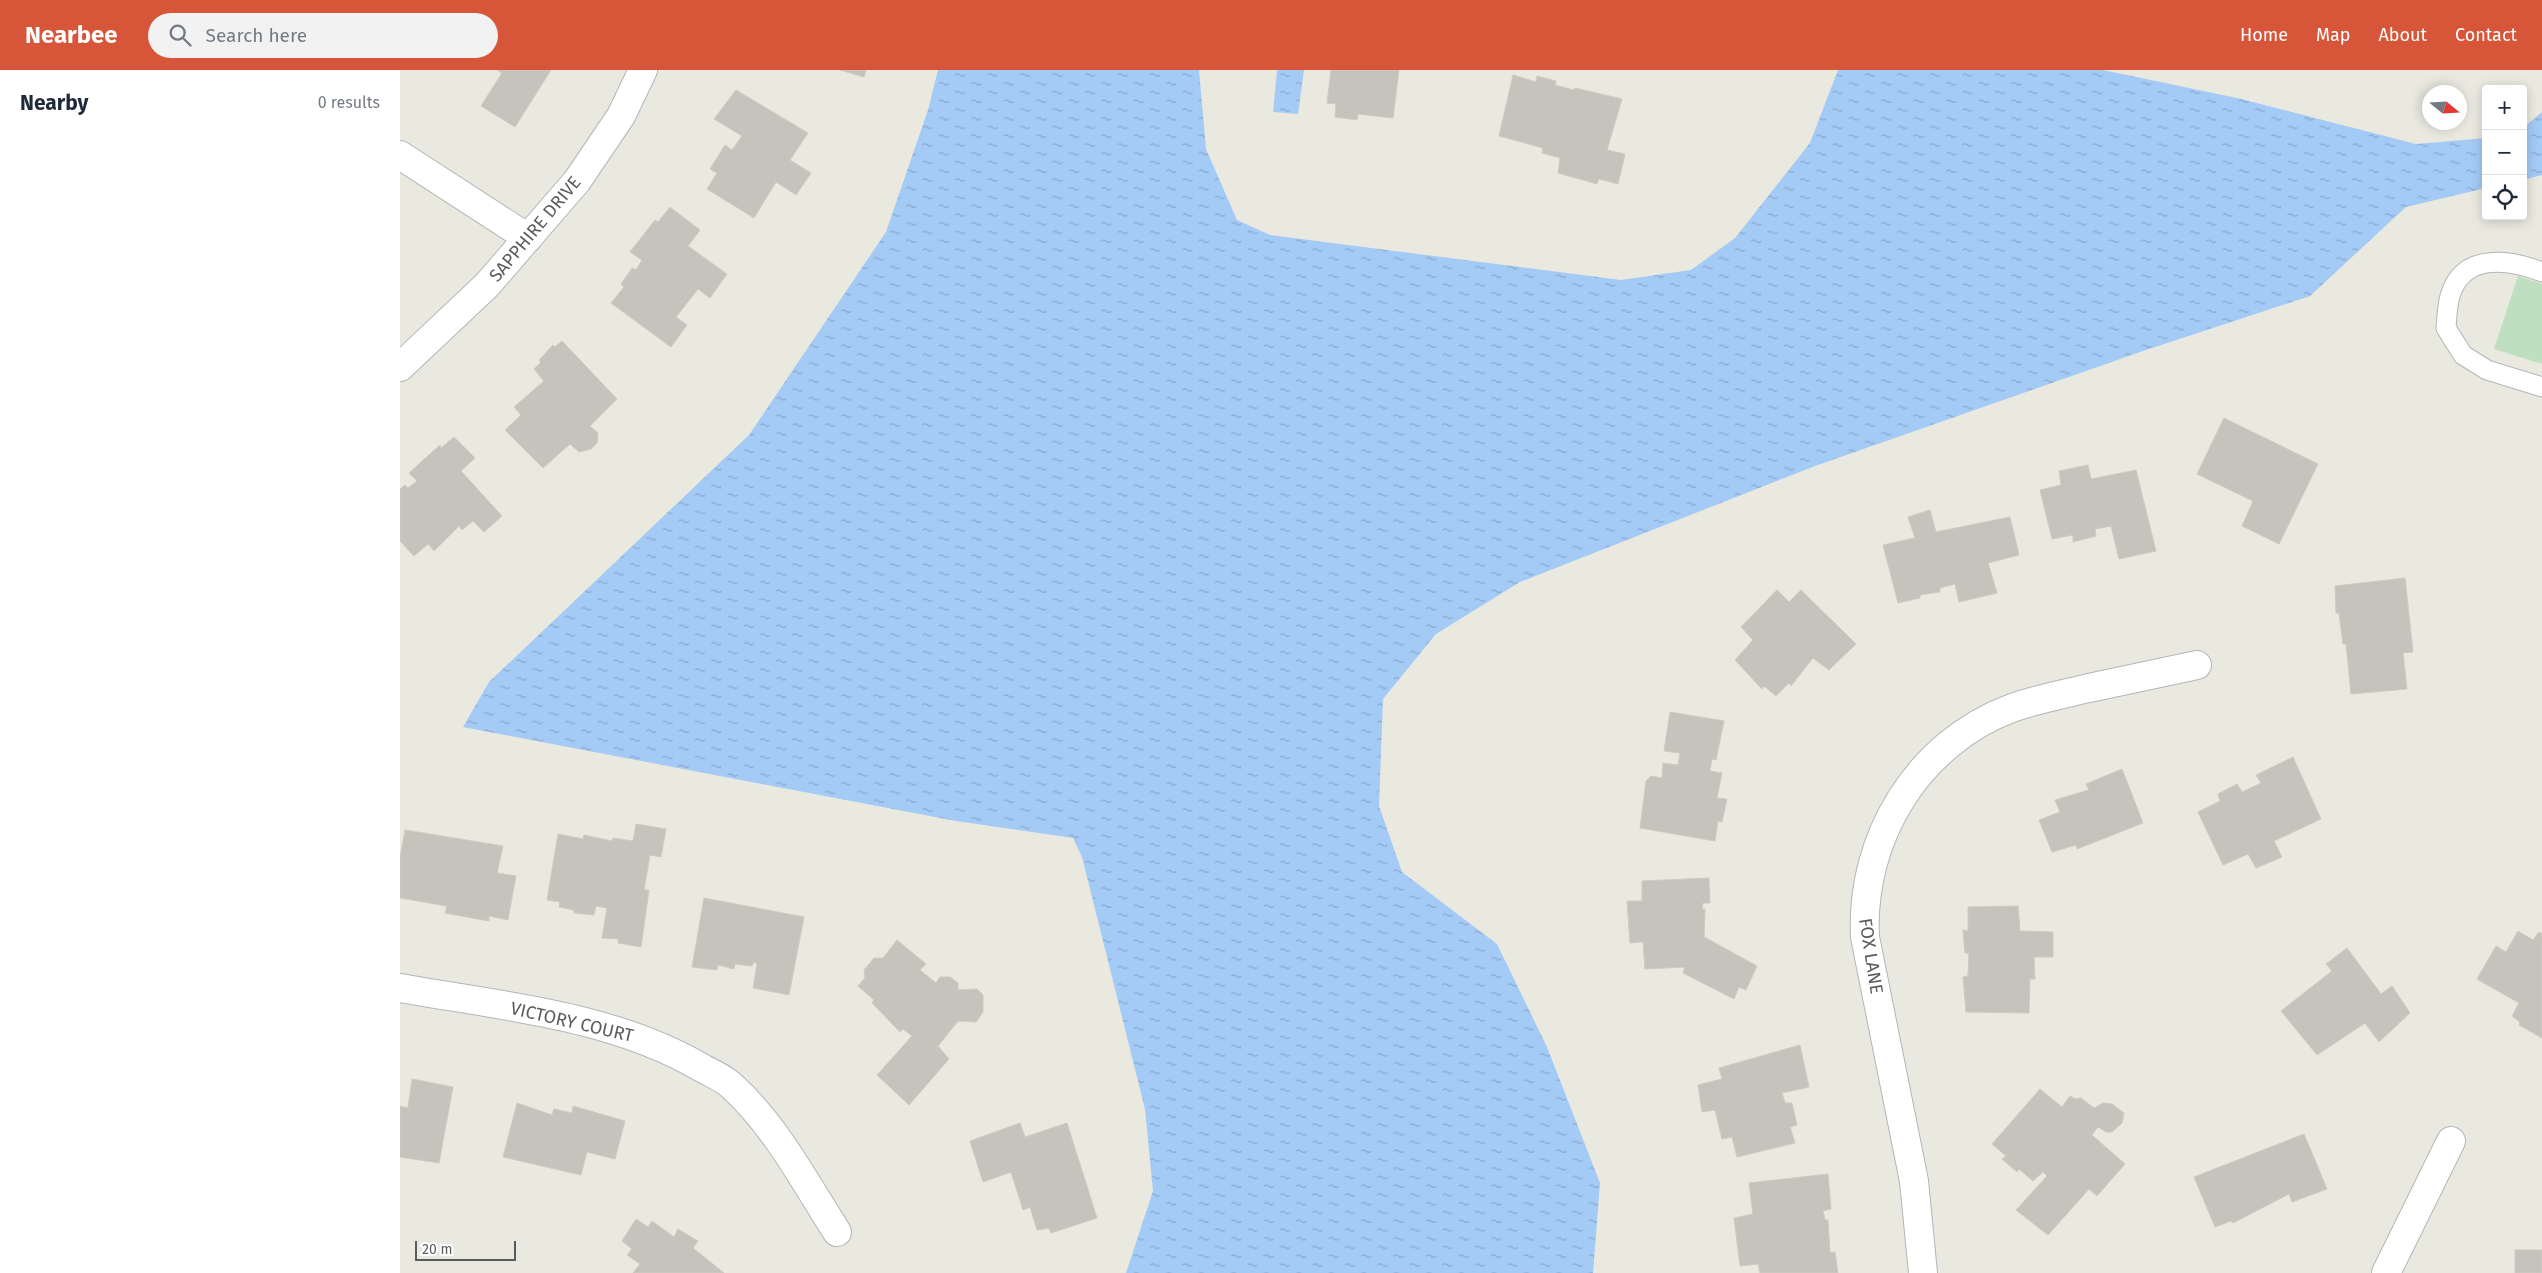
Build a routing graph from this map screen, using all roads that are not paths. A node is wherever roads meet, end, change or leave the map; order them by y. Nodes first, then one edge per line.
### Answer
1 (643, 70) edge
2 (400, 155) edge
3 (528, 238) junction
4 (2542, 272) edge
5 (400, 367) edge
6 (2542, 387) edge
7 (2197, 665) dead end
8 (400, 988) edge
9 (2451, 1141) dead end
10 (837, 1232) dead end
11 (1923, 1273) edge
12 (2386, 1273) edge

1 - 3 street, SAPPHIRE DRIVE
2 - 3 street
3 - 5 street, SAPPHIRE DRIVE
4 - 6 lane
7 - 11 street, FOX LANE
8 - 10 street, VICTORY COURT
9 - 12 street

